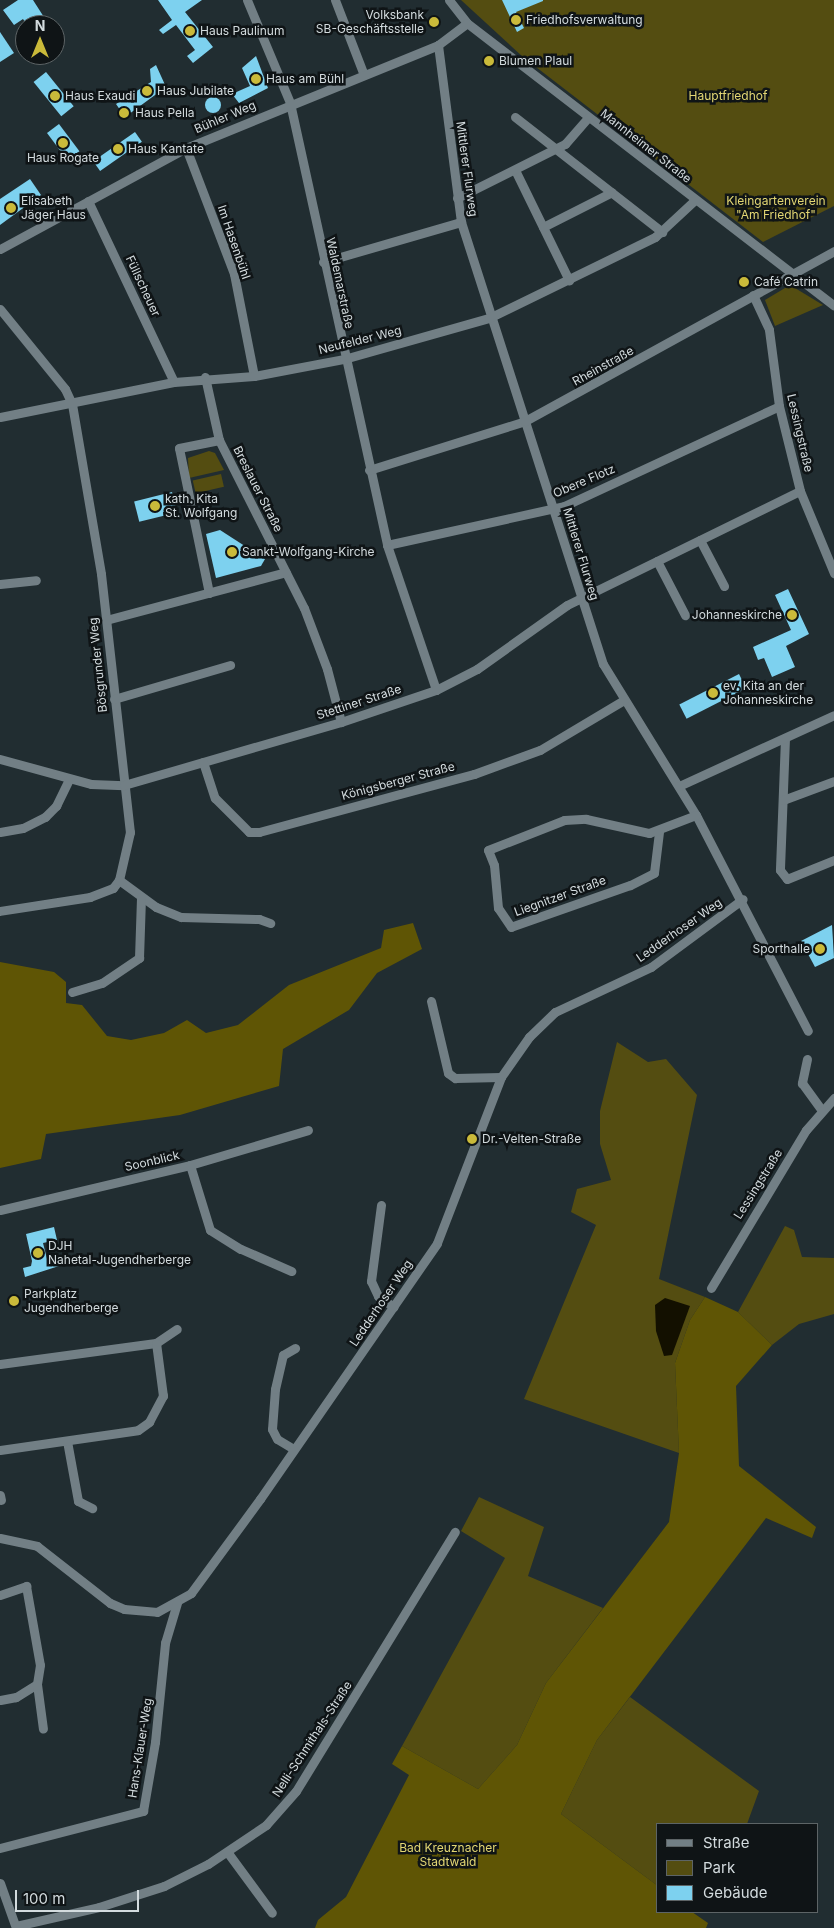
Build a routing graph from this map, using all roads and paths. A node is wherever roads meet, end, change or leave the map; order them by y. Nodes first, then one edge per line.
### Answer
1 (247, 0) edge
2 (335, 0) edge
3 (449, 0) edge
4 (467, 23) junction
5 (438, 44) junction
6 (364, 74) junction
7 (290, 103) junction
8 (515, 117) dead end
9 (588, 118) junction
10 (186, 148) junction
11 (556, 149) junction
12 (515, 170) junction
13 (612, 192) junction
14 (457, 198) junction
15 (695, 200) junction
16 (88, 201) junction
17 (461, 222) junction
18 (543, 227) junction
19 (662, 232) junction
20 (0, 249) edge
21 (834, 251) edge
22 (323, 262) junction
23 (792, 274) junction
24 (569, 280) junction
25 (753, 295) junction
26 (832, 302) edge
27 (0, 309) edge
28 (489, 318) junction
29 (344, 359) junction
30 (254, 376) junction
31 (205, 377) junction
32 (174, 382) junction
33 (72, 404) junction
34 (779, 406) junction
35 (0, 417) edge
36 (526, 421) junction
37 (219, 440) junction
38 (369, 470) junction
39 (800, 491) junction
40 (554, 508) junction
41 (700, 540) junction
42 (387, 545) junction
43 (657, 562) junction
44 (286, 572) junction
45 (834, 574) edge
46 (36, 580) dead end
47 (0, 584) edge
48 (724, 586) dead end
49 (210, 593) junction
50 (581, 599) junction
51 (684, 615) dead end
52 (106, 620) junction
53 (230, 664) dead end
54 (436, 690) junction
55 (114, 699) junction
56 (624, 700) junction
57 (834, 715) edge
58 (341, 722) junction
59 (786, 738) junction
60 (0, 759) edge
61 (203, 762) junction
62 (69, 778) junction
63 (834, 781) edge
64 (124, 785) junction
65 (679, 786) junction
66 (784, 800) junction
67 (696, 815) junction
68 (0, 832) edge
69 (659, 832) junction
70 (834, 860) edge
71 (119, 880) junction
72 (141, 897) junction
73 (743, 899) junction
74 (0, 911) edge
75 (270, 923) dead end
76 (72, 992) dead end
77 (431, 1001) dead end
78 (808, 1031) dead end
79 (807, 1059) dead end
80 (501, 1077) junction
81 (834, 1098) edge
82 (822, 1111) junction
83 (308, 1130) dead end
84 (190, 1165) junction
85 (380, 1205) dead end
86 (0, 1210) edge
87 (291, 1271) dead end
88 (711, 1288) dead end
89 (394, 1307) junction
90 (177, 1329) dead end
91 (156, 1343) junction
92 (295, 1348) dead end
93 (0, 1364) edge
94 (68, 1441) junction
95 (292, 1448) junction
96 (0, 1450) edge
97 (92, 1508) dead end
98 (455, 1532) dead end
99 (0, 1538) edge
100 (0, 1594) edge
101 (177, 1603) junction
102 (37, 1684) junction
103 (0, 1700) edge
104 (43, 1729) dead end
105 (0, 1848) edge
106 (228, 1853) junction
107 (0, 1883) edge
108 (272, 1913) dead end
109 (16, 1927) edge

1 - 7 street, Waldemarstraße
2 - 6 street
3 - 4 street, Mannheimer Straße
4 - 5 street, Bühler Weg
4 - 9 street, Mannheimer Straße
5 - 6 street, Bühler Weg
5 - 14 street, Mittlerer Flurweg
6 - 7 street, Bühler Weg
7 - 10 street, Bühler Weg
7 - 22 street, Waldemarstraße
8 - 11 street
9 - 11 street
9 - 15 street, Mannheimer Straße
10 - 16 street, Bühler Weg
10 - 30 street, Im Hasenbühl
11 - 12 street
11 - 13 street
12 - 14 street
12 - 18 street
13 - 18 street
13 - 19 street
14 - 17 street, Mittlerer Flurweg
15 - 19 street, Neufelder Weg
15 - 23 street, Mannheimer Straße
16 - 20 street, Bühler Weg
16 - 32 street, Füllscheuer
17 - 22 street
17 - 28 street, Mittlerer Flurweg
18 - 24 street
19 - 24 street, Neufelder Weg
21 - 23 street, Rheinstraße
22 - 29 street, Waldemarstraße
23 - 25 street, Rheinstraße
23 - 26 street, Mannheimer Straße
24 - 28 street, Neufelder Weg
25 - 34 street, Lessingstraße
25 - 36 street, Rheinstraße
27 - 33 street, Bösgrunder Weg
28 - 29 street, Neufelder Weg
28 - 36 street, Mittlerer Flurweg
29 - 30 street, Neufelder Weg
29 - 38 street, Waldemarstraße
30 - 31 street, Neufelder Weg
31 - 32 street, Neufelder Weg
31 - 37 street, Breslauer Straße
32 - 33 street, Neufelder Weg
33 - 35 street, Neufelder Weg
33 - 52 street, Bösgrunder Weg
34 - 39 street, Lessingstraße
34 - 40 street, Obere Flotz
36 - 38 street, Rheinstraße
36 - 40 street, Mittlerer Flurweg
37 - 44 street, Breslauer Straße
37 - 49 street
38 - 42 street, Waldemarstraße
39 - 41 street, Stettiner Straße
39 - 45 street, Lessingstraße
40 - 42 street, Obere Flotz
40 - 50 street, Mittlerer Flurweg
41 - 43 street, Stettiner Straße
41 - 48 street
42 - 54 street, Waldemarstraße
43 - 50 street, Stettiner Straße
43 - 51 street
44 - 49 street
44 - 58 street, Breslauer Straße
46 - 47 street
49 - 52 street
50 - 54 street, Stettiner Straße
50 - 56 street, Mittlerer Flurweg
52 - 55 street, Bösgrunder Weg
53 - 55 street
54 - 58 street, Stettiner Straße
55 - 64 street, Bösgrunder Weg
56 - 61 street, Königsberger Straße
56 - 65 street, Mittlerer Flurweg
57 - 59 street
58 - 61 street, Stettiner Straße
59 - 65 street
59 - 66 street
60 - 62 street
61 - 64 street, Stettiner Straße
62 - 64 street
62 - 68 street
63 - 66 street
64 - 71 street, Bösgrunder Weg
65 - 67 street, Mittlerer Flurweg
66 - 70 street
67 - 69 street
67 - 73 street, Mittlerer Flurweg
69 - 69 street, Liegnitzer Straße
71 - 72 street
71 - 74 street
72 - 75 street
72 - 76 street
73 - 78 street, Mittlerer Flurweg
73 - 80 street, Ledderhoser Weg
77 - 80 street
79 - 82 street
80 - 89 street, Ledderhoser Weg
81 - 82 street, Lessingstraße
82 - 88 street, Lessingstraße
83 - 84 street, Soonblick
84 - 86 street, Soonblick
84 - 87 street
85 - 89 street
89 - 95 street, Ledderhoser Weg
90 - 91 street
91 - 93 street
91 - 94 street
92 - 95 street
94 - 96 street
94 - 97 street
95 - 101 street, Ledderhoser Weg
98 - 106 street, Nelli-Schmithals-Straße
99 - 101 street, Ledderhoser Weg
100 - 102 street
101 - 105 street, Hans-Klauer-Weg
102 - 103 street
102 - 104 street
106 - 108 street
106 - 109 street, Nelli-Schmithals-Straße
107 - 109 street

